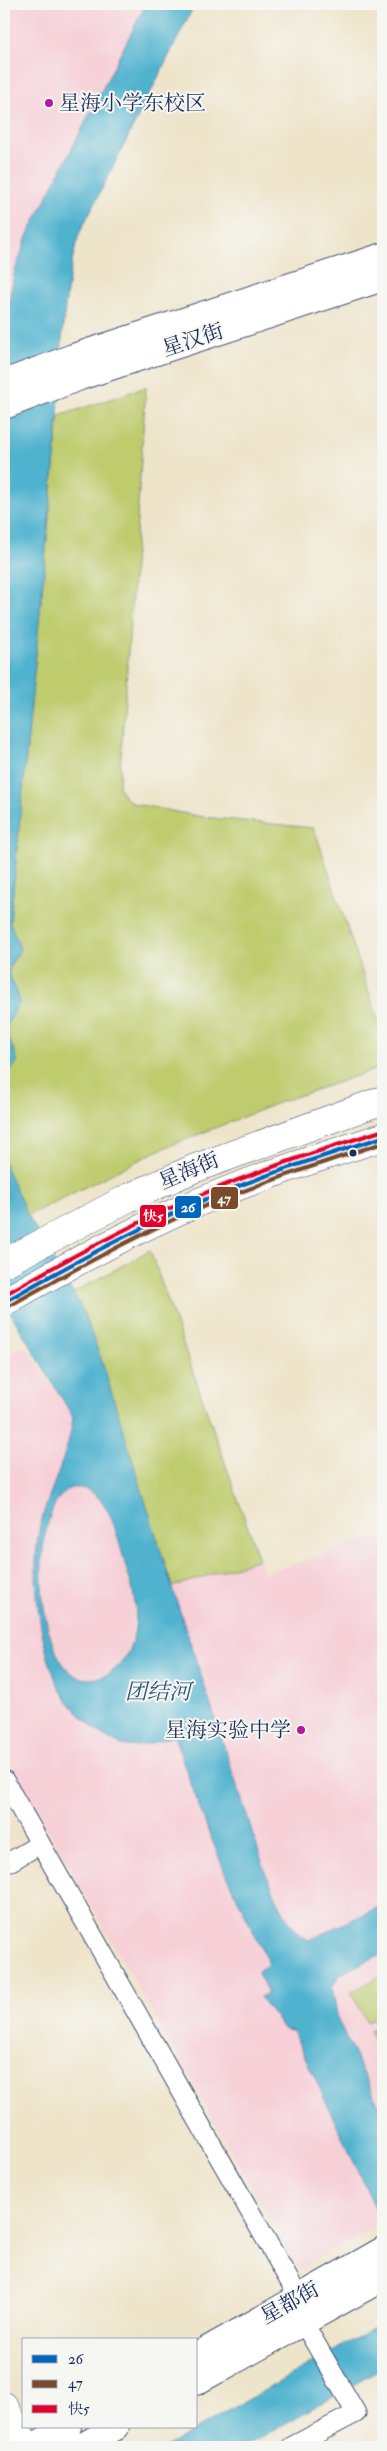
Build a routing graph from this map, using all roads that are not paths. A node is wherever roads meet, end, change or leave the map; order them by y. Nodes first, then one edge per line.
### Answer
1 (383, 256) edge
2 (383, 278) edge
3 (77, 367) junction
4 (4, 383) edge
5 (4, 406) edge
6 (383, 1100) edge
7 (383, 1137) edge
8 (4, 1263) edge
9 (4, 1302) edge
10 (4, 1780) edge
11 (40, 1844) junction
12 (11, 1861) dead end
13 (383, 2250) edge
14 (383, 2278) edge
15 (304, 2313) junction
16 (198, 2355) edge
17 (198, 2381) edge
18 (4, 2406) edge
19 (66, 2428) edge
20 (114, 2428) edge
21 (27, 2447) edge
22 (32, 2447) edge
23 (81, 2447) edge
24 (291, 2447) edge

1 - 3 main road, 星汉街
2 - 3 main road, 星汉街
3 - 4 main road, 星汉街
3 - 5 main road, 星汉街
6 - 8 main road, 星海街
7 - 9 main road, 星海街
10 - 11 street
11 - 12 street
11 - 15 street
13 - 15 main road, 星都街
14 - 15 main road, 星都街
15 - 16 main road, 星都街
15 - 17 main road, 星都街
15 - 24 street
18 - 21 main road
19 - 22 main road
20 - 23 main road

